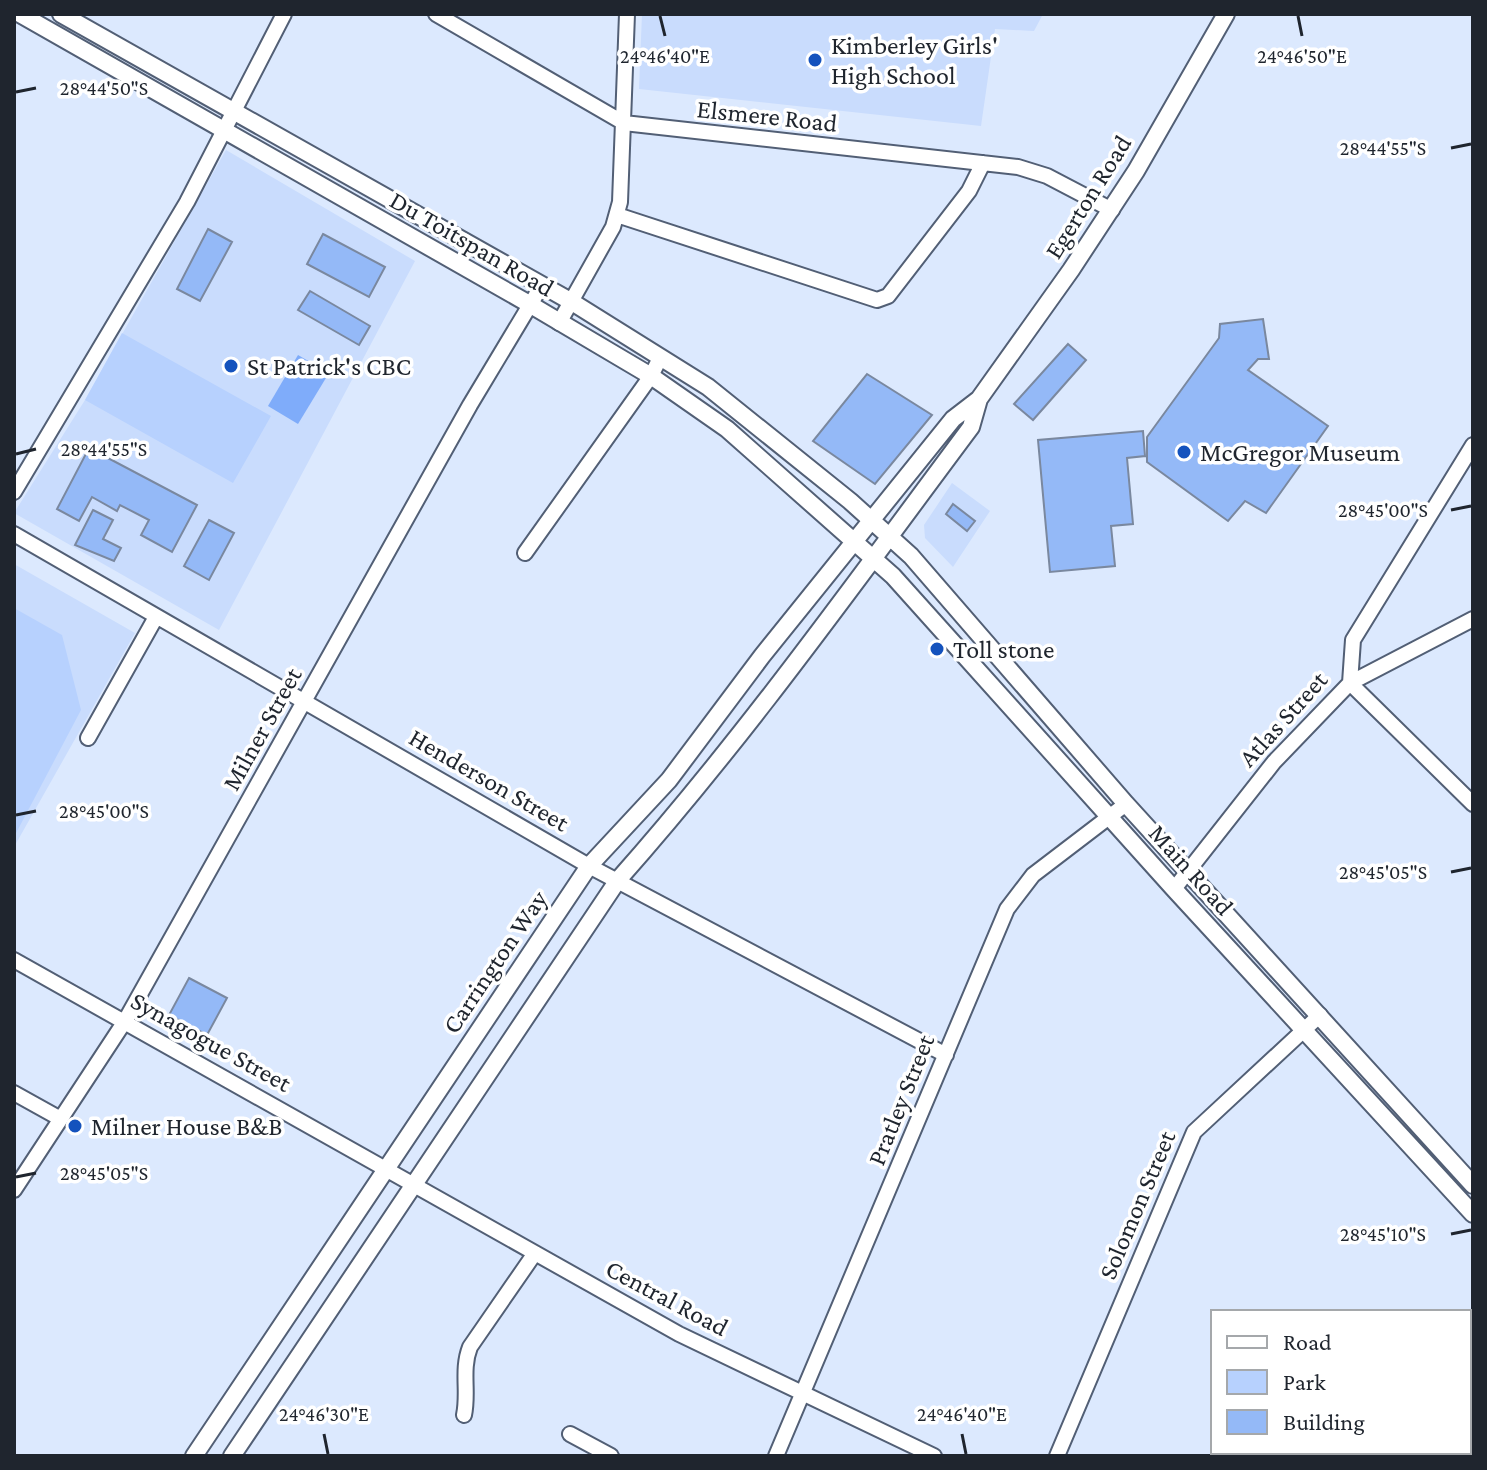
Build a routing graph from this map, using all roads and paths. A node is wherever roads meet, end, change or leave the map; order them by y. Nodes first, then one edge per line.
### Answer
1 (20, 14) edge
2 (61, 14) edge
3 (284, 14) edge
4 (436, 14) edge
5 (627, 14) edge
6 (1226, 14) edge
7 (234, 111) junction
8 (624, 123) junction
9 (225, 130) junction
10 (983, 163) junction
11 (1112, 210) junction
12 (617, 215) junction
13 (542, 285) junction
14 (572, 302) junction
15 (531, 305) junction
16 (559, 323) junction
17 (660, 358) junction
18 (651, 376) junction
19 (979, 399) junction
20 (1473, 445) edge
21 (14, 492) edge
22 (871, 521) junction
23 (14, 534) edge
24 (889, 537) junction
25 (856, 542) junction
26 (525, 553) dead end
27 (873, 557) junction
28 (156, 617) junction
29 (1473, 619) edge
30 (1350, 683) junction
31 (306, 701) junction
32 (88, 738) dead end
33 (1126, 804) junction
34 (1473, 804) edge
35 (1112, 816) junction
36 (589, 866) junction
37 (1186, 869) junction
38 (618, 880) junction
39 (1174, 889) junction
40 (14, 960) edge
41 (1320, 1015) junction
42 (125, 1021) junction
43 (1304, 1030) junction
44 (946, 1055) junction
45 (14, 1093) edge
46 (59, 1118) junction
47 (385, 1167) junction
48 (413, 1182) junction
49 (1473, 1185) edge
50 (14, 1190) edge
51 (1473, 1214) edge
52 (535, 1253) junction
53 (804, 1396) junction
54 (464, 1415) dead end
55 (570, 1434) dead end
56 (194, 1456) edge
57 (232, 1456) edge
58 (611, 1456) edge
59 (776, 1456) edge
60 (934, 1456) edge
61 (1057, 1456) edge

1 - 9 street, Du Toitspan Road
2 - 7 street, Du Toitspan Road
3 - 7 street
4 - 8 street, Elsmere Road
5 - 8 street
6 - 11 street, Egerton Road
7 - 9 street
7 - 13 street, Du Toitspan Road
8 - 10 street, Elsmere Road
8 - 12 street
9 - 15 street, Du Toitspan Road
9 - 21 street
10 - 11 street, Elsmere Road
10 - 12 street
11 - 19 street, Egerton Road
12 - 14 street
13 - 14 street, Du Toitspan Road
13 - 15 street, Milner Street
14 - 16 street
14 - 17 street, Du Toitspan Road
15 - 16 street, Du Toitspan Road
15 - 31 street, Milner Street
16 - 18 street, Du Toitspan Road
17 - 18 street
17 - 22 street, Du Toitspan Road
18 - 25 street, Du Toitspan Road
18 - 26 street
19 - 22 street, Egerton Road
19 - 24 street, Egerton Road
20 - 30 street, Atlas Street
22 - 24 street, Du Toitspan Road
22 - 25 street, Carrington Way
23 - 28 street, Henderson Street
24 - 27 street
24 - 33 street, Main Road
25 - 27 street, Du Toitspan Road
25 - 36 street, Carrington Way
27 - 35 street, Main Road
27 - 38 street
28 - 31 street, Henderson Street
28 - 32 street
29 - 30 street
30 - 34 street
30 - 37 street, Atlas Street
31 - 36 street, Henderson Street
31 - 42 street, Milner Street
33 - 35 street, Pratley Street
33 - 37 street, Main Road
35 - 39 street, Main Road
35 - 44 street, Pratley Street
36 - 38 street, Henderson Street
36 - 47 street, Carrington Way
37 - 39 street, Atlas Street
37 - 41 street, Main Road
38 - 44 street, Henderson Street
38 - 48 street
39 - 43 street, Main Road
40 - 42 street, Synagogue Street
41 - 43 street, Solomon Street
41 - 49 street, Main Road
42 - 46 street, Milner Street
42 - 47 street, Synagogue Street
43 - 51 street, Main Road
43 - 61 street, Solomon Street
44 - 53 street, Pratley Street
45 - 46 street
46 - 50 street, Milner Street
47 - 48 street, Central Road
47 - 56 street, Carrington Way
48 - 52 street, Central Road
48 - 57 street
52 - 53 street, Central Road
52 - 54 street
53 - 59 street, Pratley Street
53 - 60 street, Central Road
55 - 58 street

